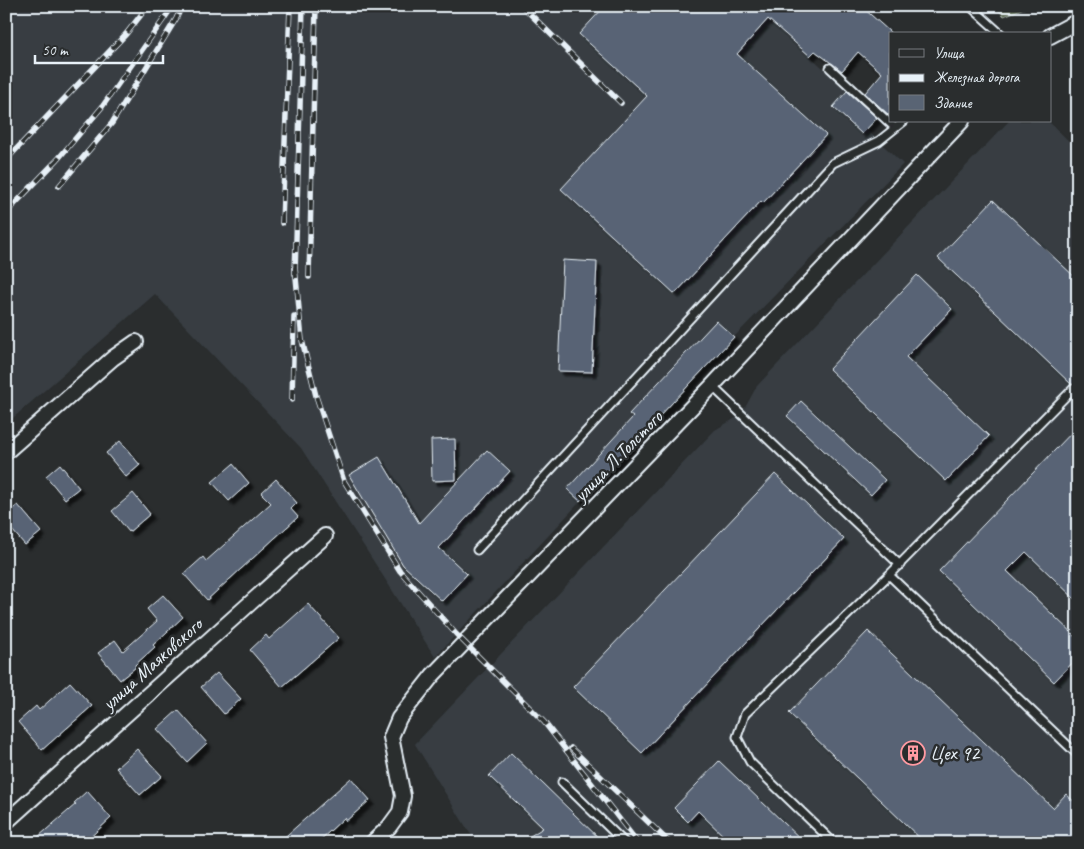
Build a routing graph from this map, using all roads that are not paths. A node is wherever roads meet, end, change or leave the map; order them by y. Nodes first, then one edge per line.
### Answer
1 (970, 6) edge
2 (1078, 21) edge
3 (1000, 32) edge
4 (1052, 35) edge
5 (830, 68) dead end
6 (903, 122) edge
7 (961, 122) edge
8 (895, 128) junction
9 (136, 342) dead end
10 (712, 386) junction
11 (1078, 394) edge
12 (6, 452) edge
13 (325, 536) dead end
14 (477, 550) dead end
15 (900, 564) junction
16 (890, 575) junction
17 (1078, 755) edge
18 (562, 782) dead end
19 (6, 822) edge
20 (372, 843) edge
21 (625, 843) edge
22 (834, 843) edge

1 - 3 lane
2 - 4 street
5 - 8 lane
6 - 8 lane
7 - 10 street, улица Л.Толстого
8 - 14 lane
9 - 12 street
10 - 15 lane
10 - 20 street, улица Л.Толстого
11 - 15 lane
13 - 19 street, улица Маяковского
15 - 16 lane
16 - 17 lane
16 - 22 lane
18 - 21 lane

